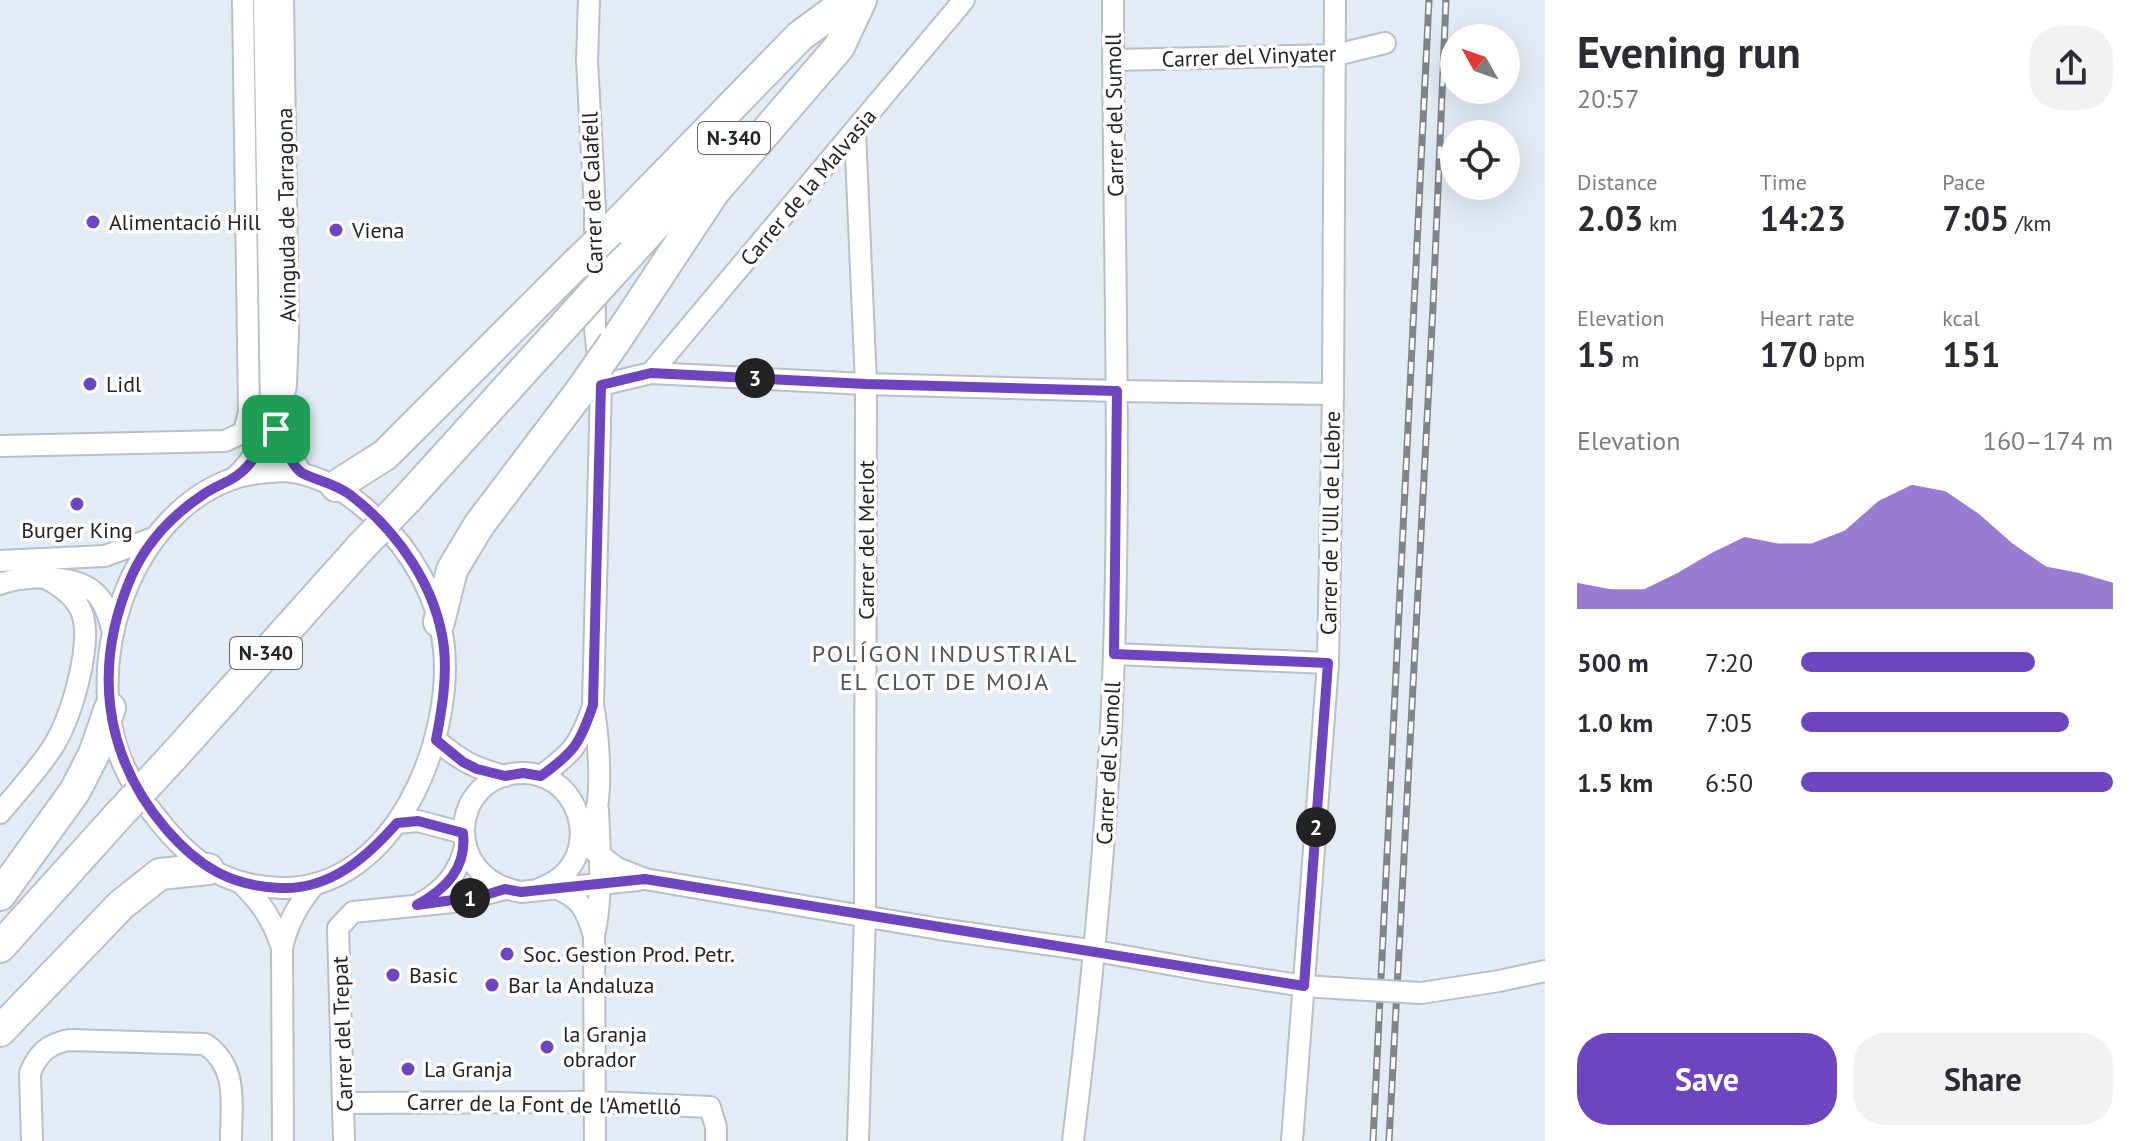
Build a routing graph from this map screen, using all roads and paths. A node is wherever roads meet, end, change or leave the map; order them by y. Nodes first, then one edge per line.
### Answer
1 (243, 0) edge
2 (264, 0) edge
3 (283, 0) edge
4 (589, 0) edge
5 (849, 0) edge
6 (858, 0) edge
7 (964, 0) edge
8 (1113, 0) edge
9 (1335, 0) edge
10 (1385, 43) dead end
11 (1336, 55) junction
12 (1113, 60) junction
13 (855, 131) junction
14 (247, 300) junction
15 (651, 373) junction
16 (866, 384) junction
17 (590, 389) junction
18 (1117, 391) junction
19 (1333, 394) junction
20 (273, 419) junction
21 (0, 446) edge
22 (260, 447) junction
23 (301, 473) junction
24 (233, 479) junction
25 (336, 486) junction
26 (156, 537) junction
27 (0, 561) edge
28 (47, 579) junction
29 (0, 584) edge
30 (439, 622) junction
31 (113, 632) junction
32 (1114, 654) junction
33 (1328, 663) junction
34 (593, 705) junction
35 (110, 708) junction
36 (436, 740) junction
37 (505, 776) junction
38 (541, 776) junction
39 (598, 806) junction
40 (0, 813) edge
41 (397, 823) junction
42 (581, 838) junction
43 (464, 840) junction
44 (601, 857) junction
45 (208, 869) junction
46 (645, 879) junction
47 (239, 881) junction
48 (602, 883) junction
49 (315, 884) junction
50 (505, 889) junction
51 (546, 889) junction
52 (0, 895) edge
53 (417, 905) junction
54 (865, 915) junction
55 (594, 936) junction
56 (0, 947) edge
57 (282, 948) junction
58 (1096, 951) junction
59 (1545, 971) edge
60 (1304, 986) junction
61 (0, 1031) edge
62 (595, 1102) junction
63 (344, 1103) junction
64 (32, 1141) edge
65 (231, 1141) edge
66 (283, 1141) edge
67 (344, 1141) edge
68 (595, 1141) edge
69 (716, 1141) edge
70 (858, 1141) edge
71 (1073, 1141) edge
72 (1292, 1141) edge

1 - 14 street, Avinguda de Tarragona
2 - 20 street, Avinguda de Tarragona
3 - 20 street, Avinguda de Tarragona
4 - 17 street, Carrer de Calafell
5 - 25 highway, bridge
6 - 17 highway, bridge
6 - 56 highway, N-340, bridge
7 - 13 street, Carrer de la Malvasia
8 - 12 street, Carrer del Sumoll
9 - 11 street, Carrer de l'Ull de Llebre
10 - 11 street, Carrer del Vinyater
11 - 12 street, Carrer del Vinyater
11 - 19 street, Carrer de l'Ull de Llebre
12 - 18 street, Carrer del Sumoll
13 - 15 street, Carrer de la Malvasia
13 - 16 street, Carrer del Merlot
14 - 21 street, Avinguda de Tarragona
14 - 22 street, Avinguda de Tarragona
15 - 16 street
15 - 17 street
16 - 18 street
16 - 54 street, Carrer del Merlot
17 - 30 highway
17 - 34 street, Carrer de Calafell
18 - 19 street
18 - 32 street, Carrer del Sumoll
19 - 33 street, Carrer de l'Ull de Llebre
20 - 22 street, Avinguda de Tarragona
20 - 23 street, Avinguda de Tarragona
22 - 24 street, Avinguda de Tarragona
23 - 24 street
23 - 25 street
24 - 26 street
25 - 30 street
26 - 27 street
26 - 31 street
28 - 29 street
28 - 31 street
28 - 40 street
30 - 36 street
31 - 35 street
32 - 33 street
32 - 58 street, Carrer del Sumoll
33 - 60 street, Carrer de l'Ull de Llebre
34 - 38 street
34 - 39 street
35 - 45 street
35 - 52 highway
36 - 37 street
36 - 41 street
37 - 38 street
37 - 43 street
38 - 42 street
39 - 42 street
39 - 44 street
41 - 43 street
41 - 49 street
42 - 44 street
42 - 51 street
43 - 50 street
43 - 53 street
44 - 46 street
44 - 48 street
45 - 47 street
45 - 61 highway
46 - 48 street
46 - 54 street
47 - 49 street
47 - 57 street
48 - 51 street
48 - 55 street
49 - 57 street
50 - 51 street
50 - 53 street
51 - 55 street
53 - 63 street, Carrer del Trepat
54 - 58 street
54 - 70 street, Carrer del Merlot
55 - 62 street
57 - 66 street
58 - 60 street
58 - 71 street, Carrer del Sumoll
59 - 60 street, bridge
60 - 72 street, Carrer de l'Ull de Llebre
62 - 63 street, Carrer de la Font de l'Ametlló
62 - 68 street
62 - 69 street, Carrer de la Font de l'Ametlló
63 - 67 street, Carrer del Trepat
64 - 65 street

